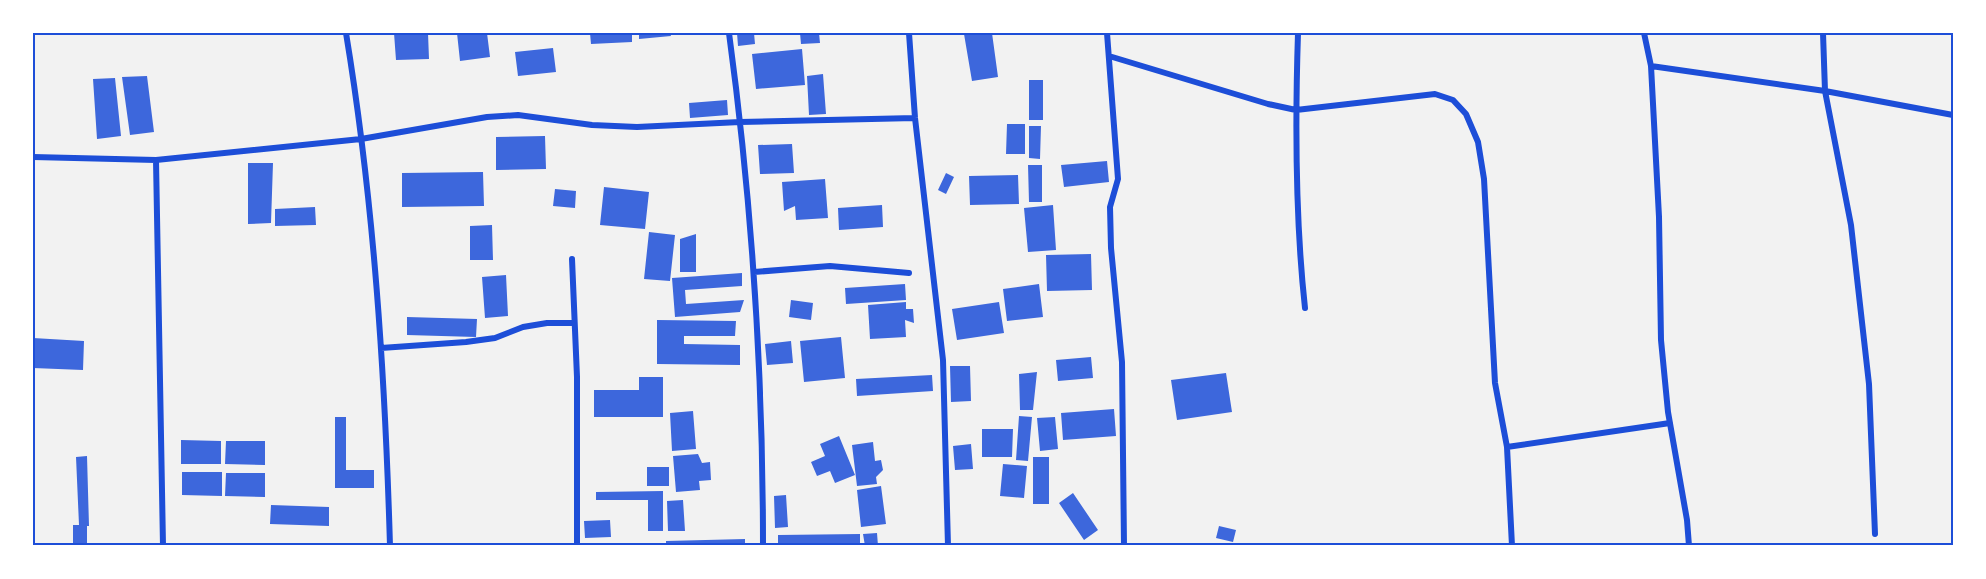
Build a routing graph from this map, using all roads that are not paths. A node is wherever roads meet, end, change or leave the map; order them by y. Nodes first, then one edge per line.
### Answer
1 (346, 33) edge
2 (729, 33) edge
3 (909, 33) edge
4 (1107, 33) edge
5 (1298, 33) edge
6 (1644, 33) edge
7 (1822, 33) edge
8 (1109, 56) junction
9 (1651, 66) junction
10 (1825, 91) junction
11 (1296, 110) junction
12 (1953, 115) edge
13 (915, 118) junction
14 (740, 122) junction
15 (361, 139) junction
16 (33, 157) edge
17 (156, 160) junction
18 (572, 259) dead end
19 (754, 272) junction
20 (909, 273) dead end
21 (1305, 308) dead end
22 (574, 323) junction
23 (381, 348) junction
24 (1670, 423) junction
25 (1507, 447) junction
26 (1875, 534) dead end
27 (163, 546) edge
28 (390, 546) edge
29 (576, 546) edge
30 (763, 546) edge
31 (948, 546) edge
32 (1124, 546) edge
33 (1512, 546) edge
34 (1689, 546) edge

1 - 15 street
2 - 14 street
3 - 13 street
4 - 8 street
5 - 11 street
6 - 9 street
7 - 10 street
8 - 11 street
8 - 32 street
9 - 10 street
9 - 24 street
10 - 12 street
10 - 26 street
11 - 21 street
11 - 25 street
13 - 14 street
13 - 31 street
14 - 15 street
14 - 19 street
15 - 17 street
15 - 23 street
16 - 17 street
17 - 27 street
18 - 22 street
19 - 20 street
19 - 30 street
22 - 23 street
22 - 29 street
23 - 28 street
24 - 25 street
24 - 34 street
25 - 33 street

